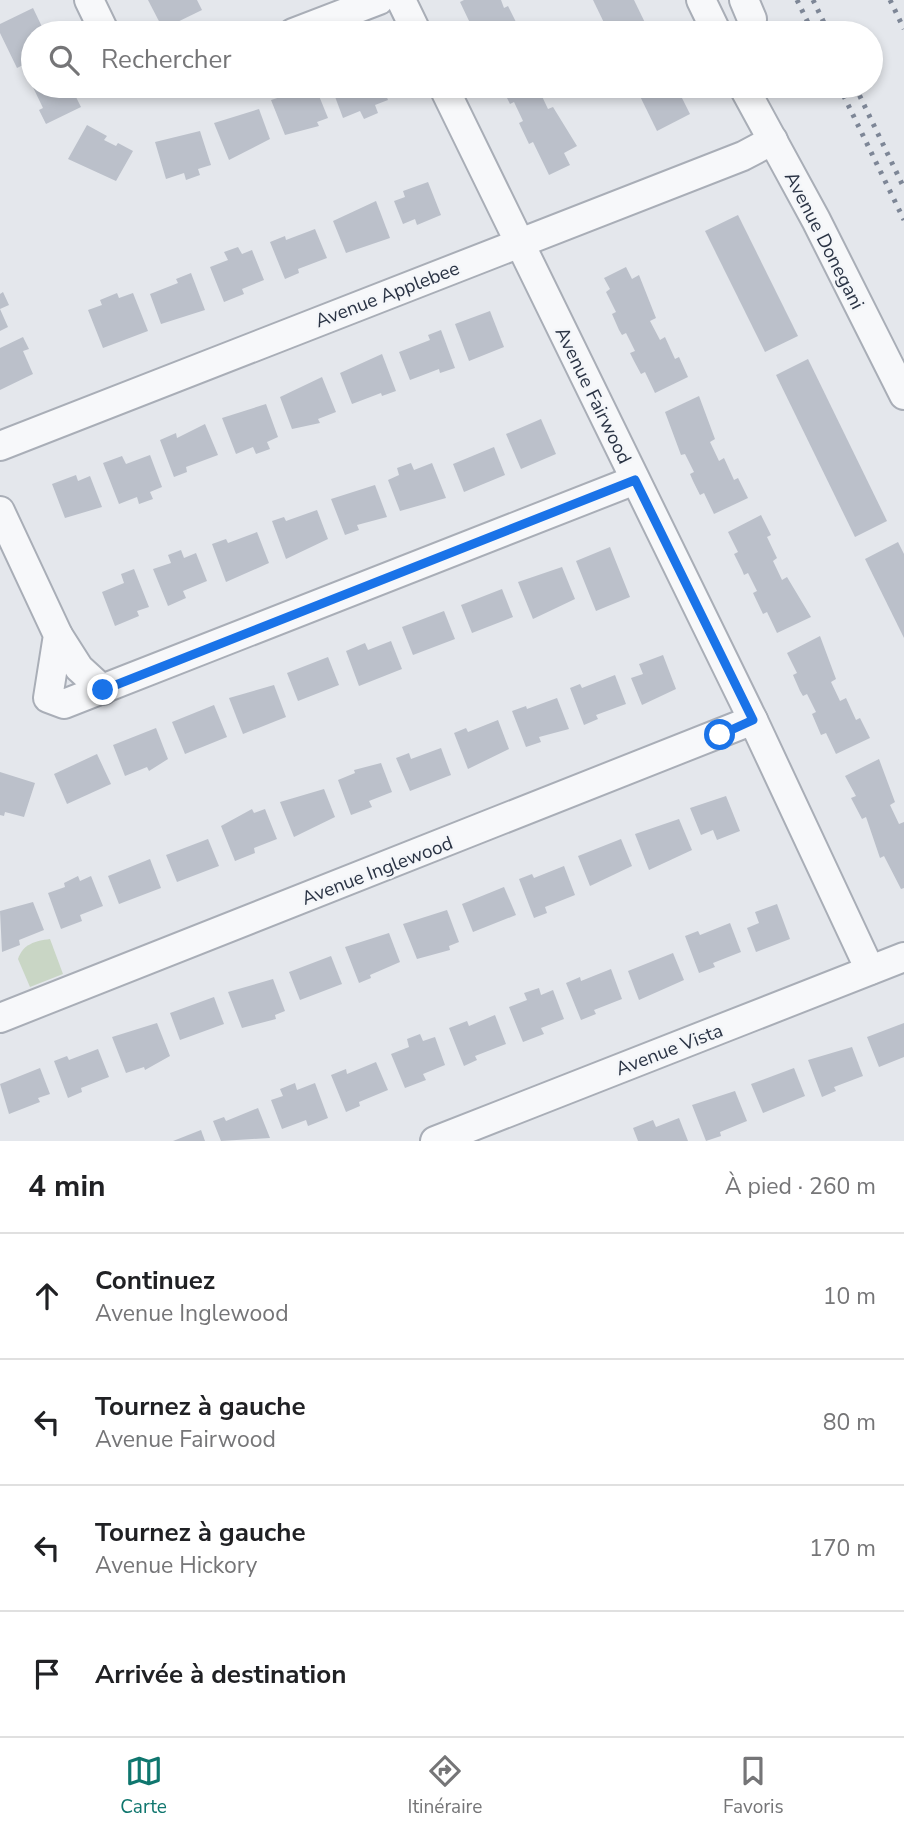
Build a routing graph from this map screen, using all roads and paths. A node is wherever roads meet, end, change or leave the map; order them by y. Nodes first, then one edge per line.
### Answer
1 (89, 0) edge
2 (379, 0) edge
3 (401, 0) edge
4 (701, 0) edge
5 (744, 0) edge
6 (99, 21) edge
7 (324, 21) edge
8 (412, 21) edge
9 (712, 21) edge
10 (751, 21) edge
11 (449, 98) edge
12 (750, 98) edge
13 (773, 140) junction
14 (521, 242) junction
15 (904, 395) edge
16 (0, 446) edge
17 (635, 480) junction
18 (0, 511) edge
19 (58, 635) junction
20 (103, 690) junction
21 (753, 720) junction
22 (904, 957) edge
23 (870, 970) junction
24 (0, 1018) edge
25 (435, 1141) edge

1 - 6 street
2 - 7 street
3 - 8 street
4 - 9 street
5 - 10 street
11 - 14 street, Avenue Fairwood
12 - 13 street, Avenue Donegani
13 - 14 street, Avenue Applebee
13 - 15 street, Avenue Donegani
14 - 16 street, Avenue Applebee
14 - 17 street, Avenue Fairwood
17 - 20 street
17 - 21 street, Avenue Fairwood
18 - 19 street
19 - 20 street
19 - 20 street
21 - 23 street, Avenue Fairwood
21 - 24 street, Avenue Inglewood
22 - 23 street, Avenue Vista
23 - 25 street, Avenue Vista

